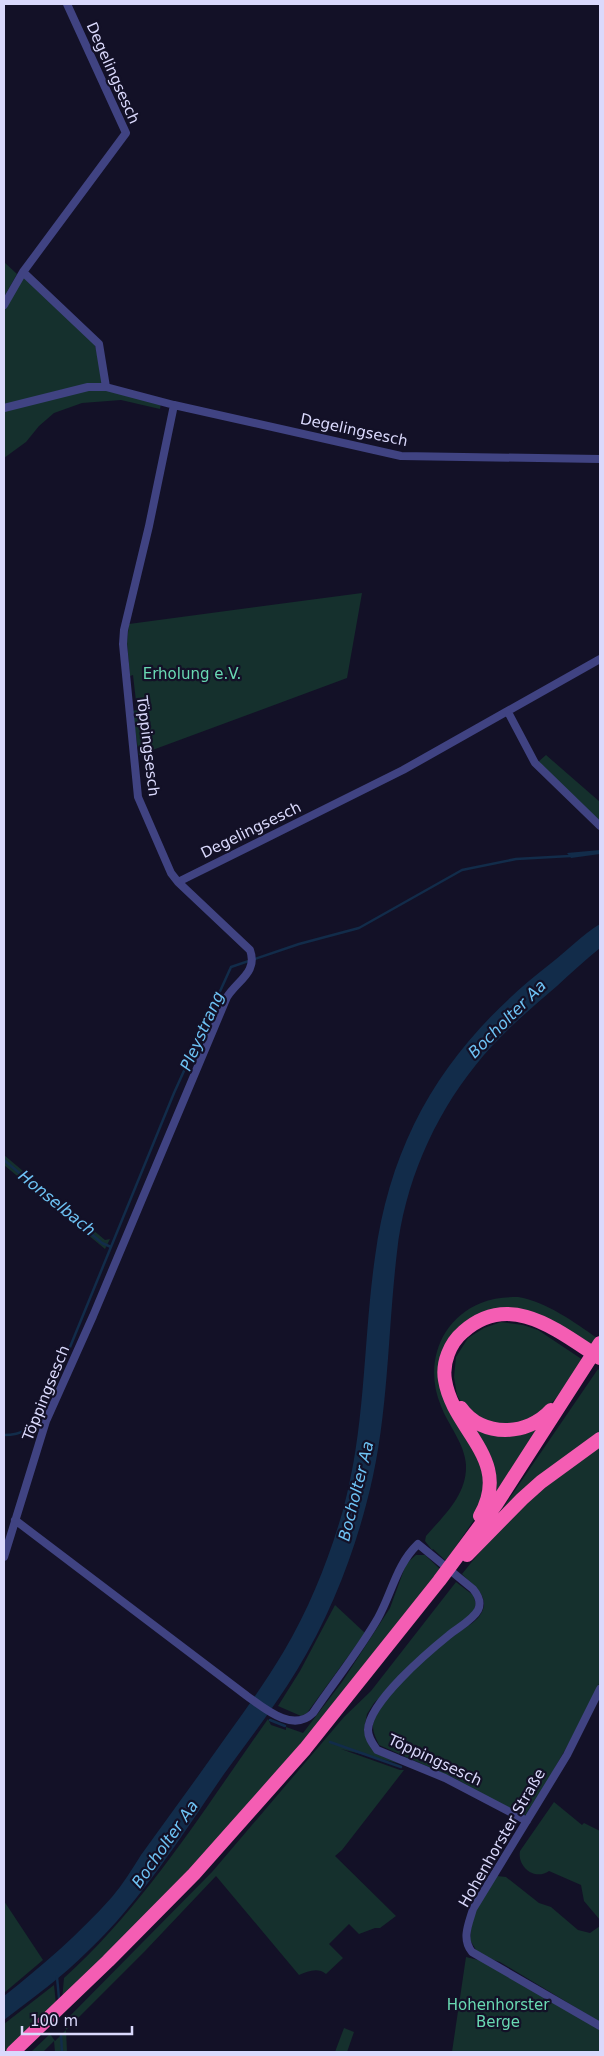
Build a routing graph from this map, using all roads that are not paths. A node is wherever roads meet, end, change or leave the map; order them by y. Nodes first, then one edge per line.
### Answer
1 (67, 4) edge
2 (23, 272) junction
3 (4, 305) edge
4 (106, 387) junction
5 (174, 405) junction
6 (4, 408) edge
7 (600, 459) edge
8 (600, 659) edge
9 (508, 712) junction
10 (600, 826) edge
11 (178, 882) junction
12 (568, 1341) junction
13 (600, 1343) edge
14 (600, 1357) edge
15 (594, 1364) edge
16 (600, 1440) edge
17 (15, 1520) junction
18 (4, 1557) edge
19 (457, 1565) junction
20 (439, 1581) junction
21 (600, 1689) edge
22 (526, 1821) junction
23 (600, 2026) edge
24 (13, 2052) edge
25 (21, 2052) edge

1 - 2 street, Degelingsesch
2 - 3 street, Degelingsesch
2 - 4 street
4 - 5 street, Degelingsesch
4 - 6 street, Degelingsesch
5 - 7 street, Degelingsesch
5 - 11 street, Töppingsesch
8 - 9 street, Degelingsesch
9 - 10 street
9 - 11 street, Degelingsesch
11 - 17 street, Töppingsesch
12 - 14 highway
12 - 15 highway
12 - 15 highway
12 - 20 highway
13 - 15 highway
14 - 19 highway
15 - 20 highway
16 - 19 highway
17 - 18 street
17 - 22 street, Töppingsesch
19 - 25 highway
20 - 24 highway
21 - 22 street, Hohenhorster Straße
22 - 23 street, Hohenhorster Straße

